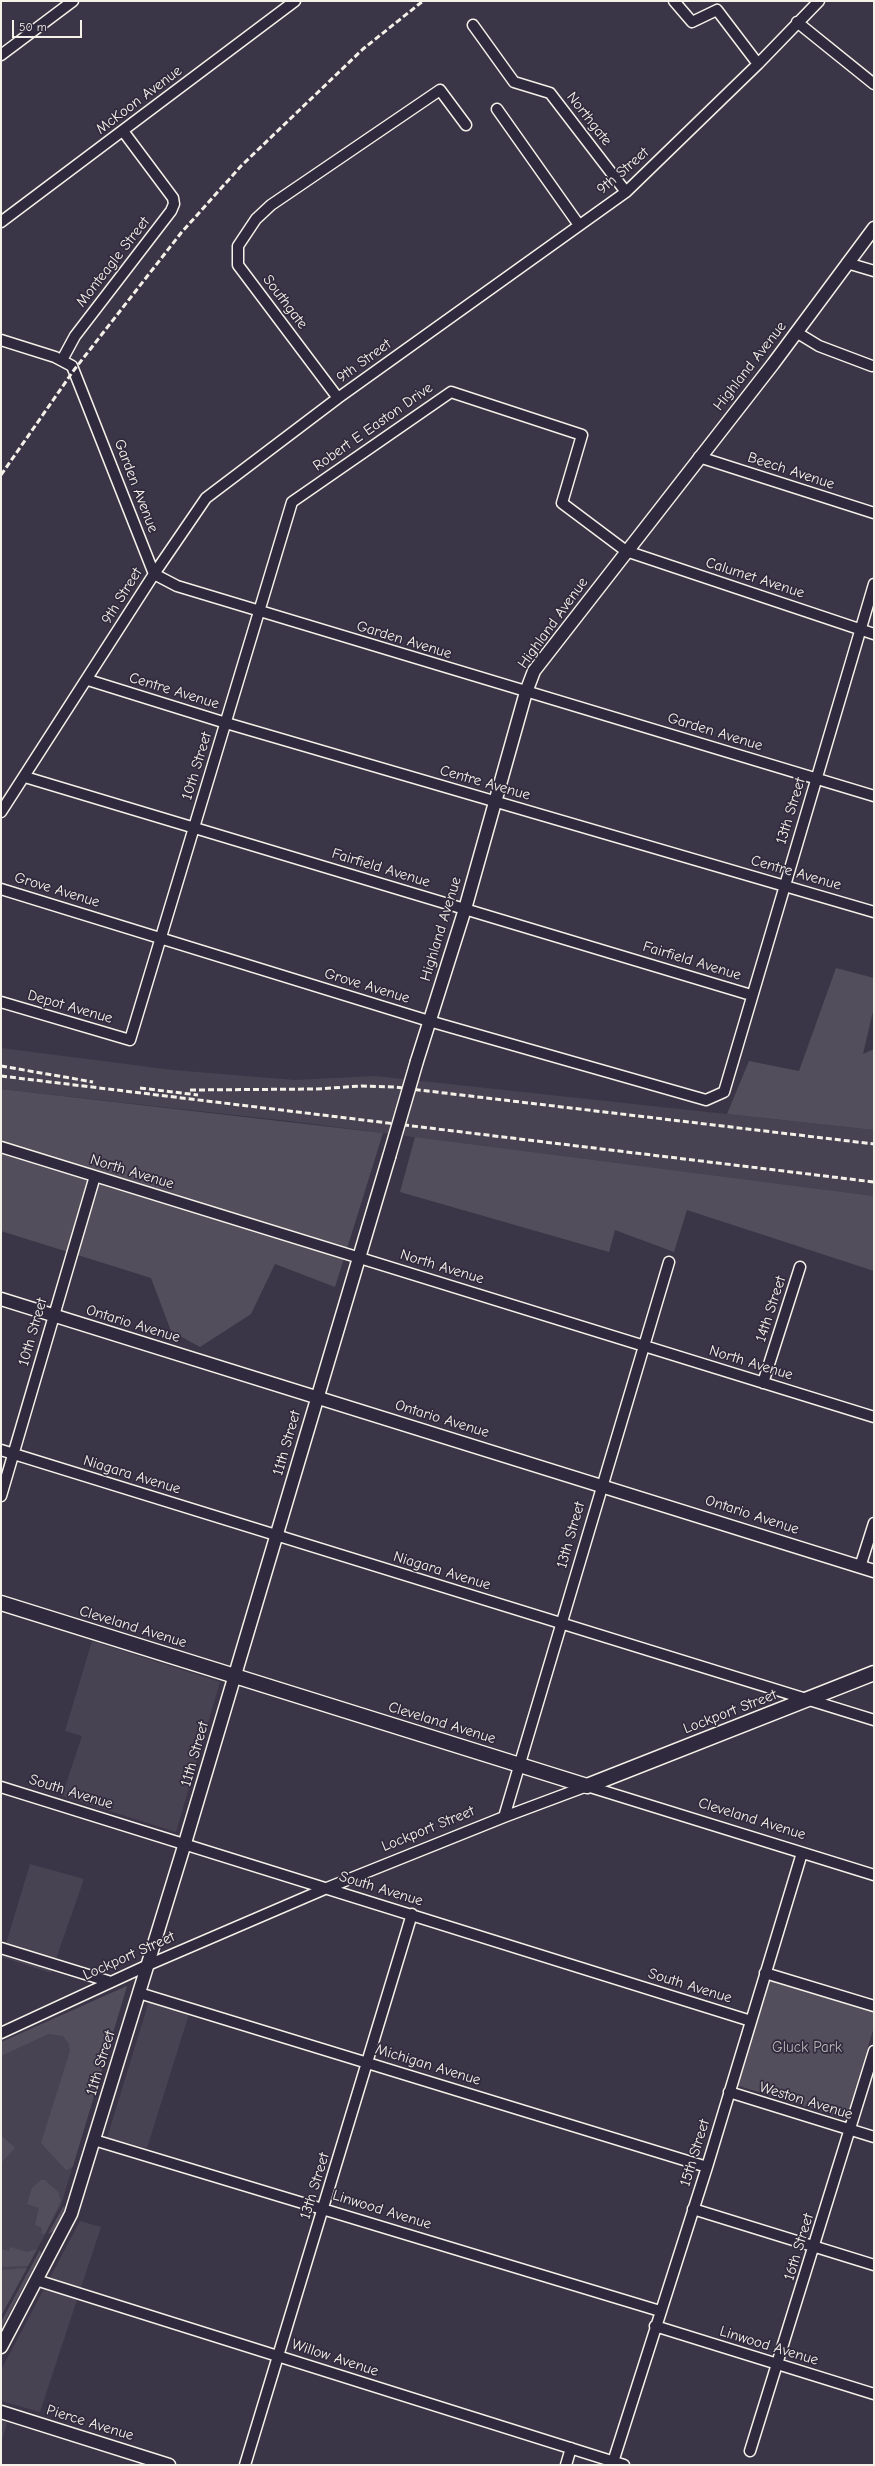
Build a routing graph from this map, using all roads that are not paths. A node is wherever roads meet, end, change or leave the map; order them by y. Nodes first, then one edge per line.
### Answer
1 (73, 1) edge
2 (295, 1) edge
3 (674, 1) edge
4 (819, 1) edge
5 (797, 22) junction
6 (473, 25) dead end
7 (1, 55) edge
8 (758, 64) junction
9 (874, 84) edge
10 (497, 109) dead end
11 (466, 125) dead end
12 (123, 131) junction
13 (626, 192) junction
14 (1, 222) edge
15 (579, 226) junction
16 (874, 228) edge
17 (848, 263) junction
18 (874, 271) edge
19 (796, 332) junction
20 (1, 340) edge
21 (62, 360) junction
22 (872, 366) dead end
23 (338, 398) junction
24 (699, 457) junction
25 (292, 502) joint
26 (874, 513) edge
27 (626, 551) junction
28 (154, 574) junction
29 (874, 584) edge
30 (259, 612) junction
31 (860, 629) junction
32 (874, 634) edge
33 (88, 680) junction
34 (526, 692) junction
35 (226, 722) junction
36 (25, 777) junction
37 (816, 778) junction
38 (874, 796) edge
39 (494, 801) junction
40 (1, 812) edge
41 (194, 828) junction
42 (784, 885) junction
43 (1, 889) edge
44 (465, 909) junction
45 (874, 912) edge
46 (161, 938) junction
47 (752, 994) junction
48 (1, 1002) edge
49 (429, 1022) junction
50 (130, 1040) joint
51 (724, 1092) joint
52 (1, 1146) edge
53 (389, 1157) joint
54 (95, 1176) junction
55 (359, 1257) junction
56 (669, 1262) dead end
57 (800, 1267) dead end
58 (1, 1299) edge
59 (54, 1316) junction
60 (644, 1346) junction
61 (763, 1382) junction
62 (317, 1397) junction
63 (874, 1417) edge
64 (1, 1450) edge
65 (13, 1454) junction
66 (602, 1485) junction
67 (1, 1496) edge
68 (874, 1523) edge
69 (276, 1536) junction
70 (860, 1566) junction
71 (874, 1571) edge
72 (1, 1603) edge
73 (561, 1624) junction
74 (874, 1673) edge
75 (234, 1676) junction
76 (808, 1700) junction
77 (874, 1720) edge
78 (518, 1765) junction
79 (587, 1786) junction
80 (1, 1787) edge
81 (504, 1817) junction
82 (185, 1843) junction
83 (802, 1853) junction
84 (874, 1875) edge
85 (327, 1888) junction
86 (412, 1914) junction
87 (1, 1948) edge
88 (148, 1965) junction
89 (765, 1973) junction
90 (111, 1982) junction
91 (139, 1993) junction
92 (874, 2006) edge
93 (751, 2021) junction
94 (1, 2033) edge
95 (874, 2051) edge
96 (368, 2063) junction
97 (729, 2092) junction
98 (850, 2130) junction
99 (874, 2137) edge
100 (94, 2140) junction
101 (707, 2167) junction
102 (325, 2208) junction
103 (693, 2209) junction
104 (815, 2246) junction
105 (874, 2265) edge
106 (36, 2280) junction
107 (660, 2311) junction
108 (655, 2326) junction
109 (1, 2348) edge
110 (279, 2356) junction
111 (777, 2364) junction
112 (874, 2394) edge
113 (1, 2412) edge
114 (571, 2448) junction
115 (750, 2451) dead end
116 (613, 2462) junction
117 (169, 2465) edge
118 (245, 2465) edge
119 (566, 2465) edge
120 (624, 2465) edge

1 - 7 street
2 - 12 street, McKoon Avenue
3 - 8 street
4 - 5 street, 9th Street
5 - 8 street, 9th Street
5 - 9 street
6 - 13 street, Northgate
8 - 13 street, 9th Street
10 - 15 street
11 - 23 street, Southgate
12 - 14 street, McKoon Avenue
12 - 21 street, Monteagle Street
13 - 15 street, 9th Street
15 - 23 street, 9th Street
16 - 17 street, Highland Avenue
17 - 18 street
17 - 19 street, Highland Avenue
19 - 22 street
19 - 24 street, Highland Avenue
20 - 21 street
21 - 28 street, Garden Avenue
23 - 28 street, 9th Street
24 - 26 street, Beech Avenue
24 - 27 street, Highland Avenue
25 - 27 street, Robert E Easton Drive
25 - 30 street, 10th Street
27 - 31 street, Calumet Avenue
27 - 34 street, Highland Avenue
28 - 30 street, Garden Avenue
28 - 33 street, 9th Street
29 - 31 street, 13th Street
30 - 34 street, Garden Avenue
30 - 35 street, 10th Street
31 - 32 street, Calumet Avenue
31 - 37 street, 13th Street
33 - 35 street, Centre Avenue
33 - 36 street, 9th Street
34 - 37 street, Garden Avenue
34 - 39 street, Highland Avenue
35 - 39 street, Centre Avenue
35 - 41 street, 10th Street
36 - 40 street, 9th Street
36 - 41 street, Fairfield Avenue
37 - 38 street, Garden Avenue
37 - 42 street, 13th Street
39 - 42 street, Centre Avenue
39 - 44 street, Highland Avenue
41 - 44 street, Fairfield Avenue
41 - 46 street, 10th Street
42 - 45 street, Centre Avenue
42 - 47 street, 13th Street
43 - 46 street, Grove Avenue
44 - 47 street, Fairfield Avenue
44 - 49 street, Highland Avenue
46 - 49 street, Grove Avenue
46 - 50 street, 10th Street
47 - 51 street, 13th Street
48 - 50 street, Depot Avenue
49 - 51 street, Grove Avenue
49 - 53 street, Highland Avenue, bridge
52 - 54 street, North Avenue
53 - 55 street, 11th Street
54 - 55 street, North Avenue
54 - 59 street, 10th Street
55 - 60 street, North Avenue
55 - 62 street, 11th Street
56 - 60 street, 13th Street
57 - 61 street, 14th Street
58 - 59 street, Ontario Avenue
59 - 62 street, Ontario Avenue
59 - 65 street, 10th Street
60 - 61 street, North Avenue
60 - 66 street, 13th Street
61 - 63 street, North Avenue
62 - 66 street, Ontario Avenue
62 - 69 street, 11th Street
64 - 65 street, Niagara Avenue
65 - 67 street, 10th Street
65 - 69 street, Niagara Avenue
66 - 70 street, Ontario Avenue
66 - 73 street, 13th Street
68 - 70 street
69 - 73 street, Niagara Avenue
69 - 75 street, 11th Street
70 - 71 street, Ontario Avenue
72 - 75 main road, Cleveland Avenue
73 - 76 street, Niagara Avenue
73 - 78 street, 13th Street
74 - 76 main road, Lockport Street
75 - 78 main road, Cleveland Avenue
75 - 82 street, 11th Street
76 - 77 street, Niagara Avenue
76 - 79 main road, Lockport Street
78 - 79 main road, Cleveland Avenue
78 - 81 street, 13th Street
79 - 81 street, Lockport Street
79 - 83 street, Cleveland Avenue
80 - 82 street, South Avenue
81 - 85 street, Lockport Street
82 - 85 street, South Avenue
82 - 88 street, 11th Street
83 - 84 street, Cleveland Avenue
83 - 89 street, 15th Street
85 - 86 street, South Avenue
85 - 88 street, Lockport Street
86 - 93 street, South Avenue
86 - 96 street, 13th Street
87 - 90 street
88 - 90 street, Lockport Street
88 - 91 street, 11th Street
89 - 92 street
89 - 93 street, 15th Street
90 - 94 street, Lockport Street
91 - 96 street, Michigan Avenue
91 - 100 street, 11th Street
93 - 97 street, 15th Street
95 - 98 street, 16th Street
96 - 101 street, Michigan Avenue
96 - 102 street, 13th Street
97 - 98 street, Weston Avenue
97 - 101 street, 15th Street
98 - 99 street, Weston Avenue
98 - 104 street, 16th Street
100 - 102 street, Linwood Avenue
100 - 106 street, 11th Street
101 - 103 street, 15th Street
102 - 107 street, Linwood Avenue
102 - 110 street, 13th Street
103 - 104 street
103 - 107 street, 15th Street
104 - 105 street
104 - 111 street, 16th Street
106 - 109 street, 11th Street
106 - 110 street, Willow Avenue
107 - 108 street, 15th Street
108 - 111 street, Linwood Avenue
108 - 116 street, 15th Street
110 - 114 street, Willow Avenue
110 - 118 street, 13th Street
111 - 112 street, Linwood Avenue
111 - 115 street, 16th Street
113 - 117 street, Pierce Avenue
114 - 116 street, Willow Avenue
114 - 119 street
116 - 120 street, Willow Avenue

